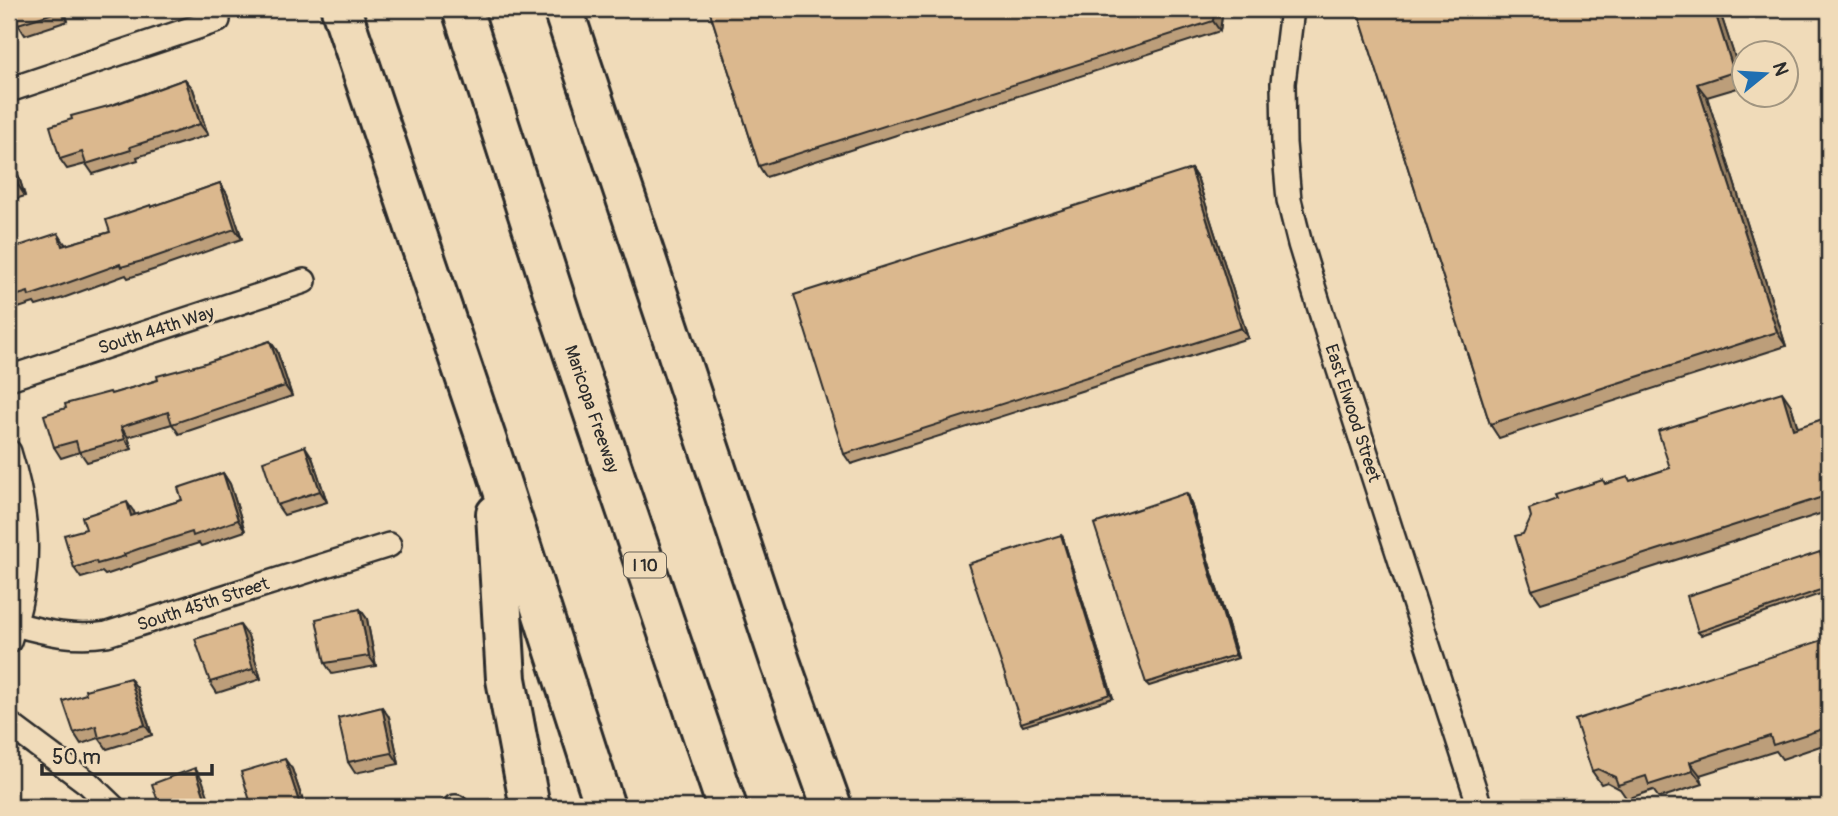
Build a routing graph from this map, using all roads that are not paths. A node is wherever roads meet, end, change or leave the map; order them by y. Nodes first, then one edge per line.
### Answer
1 (341, 9) edge
2 (462, 9) edge
3 (563, 9) edge
4 (1292, 9) edge
5 (218, 20) dead end
6 (9, 90) edge
7 (304, 281) dead end
8 (9, 379) edge
9 (9, 452) edge
10 (493, 459) junction
11 (389, 545) dead end
12 (12, 633) edge
13 (9, 724) edge
14 (113, 807) edge
15 (530, 807) edge
16 (605, 807) edge
17 (727, 807) edge
18 (832, 807) edge
19 (1480, 807) edge

1 - 10 highway
2 - 17 highway, Maricopa Freeway / I 10
3 - 18 highway
4 - 19 street, East Elwood Street
5 - 6 street
7 - 8 street, South 44th Way
9 - 12 street
10 - 15 highway
10 - 16 highway
11 - 12 street, South 45th Street
13 - 14 street

